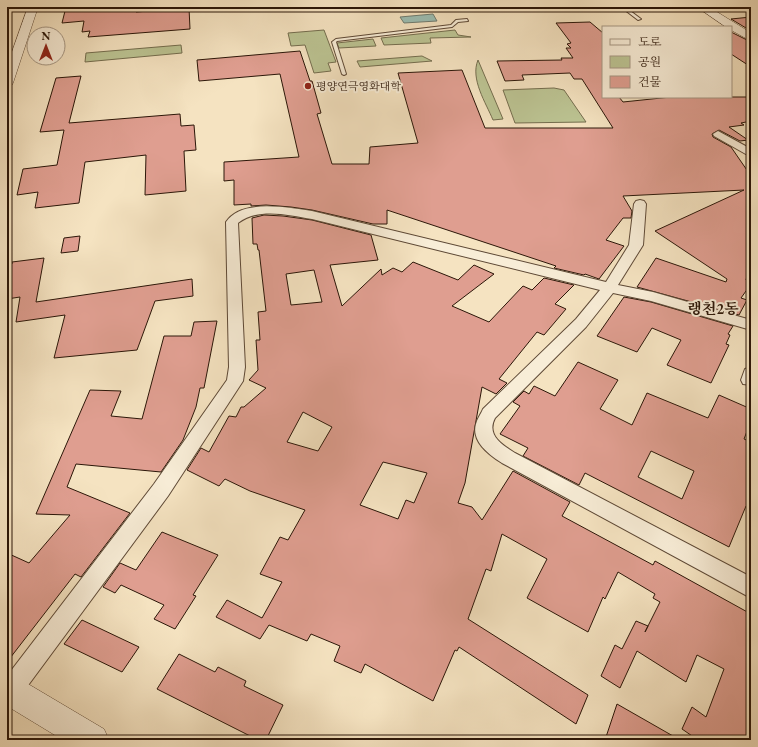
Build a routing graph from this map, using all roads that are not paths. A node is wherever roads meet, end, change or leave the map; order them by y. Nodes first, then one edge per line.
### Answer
1 (33, 7) edge
2 (623, 7) edge
3 (702, 7) edge
4 (639, 19) dead end
5 (467, 20) dead end
6 (751, 38) edge
7 (9, 71) edge
8 (344, 74) dead end
9 (7, 83) edge
10 (718, 134) dead end
11 (751, 154) edge
12 (640, 204) dead end
13 (610, 287) junction
14 (751, 325) edge
15 (751, 588) edge
16 (9, 690) edge
17 (93, 740) edge

1 - 7 street
2 - 4 lane
3 - 6 street
5 - 8 lane
7 - 9 street
10 - 11 street
12 - 13 street
13 - 14 street
13 - 15 street
13 - 16 street
16 - 17 street

